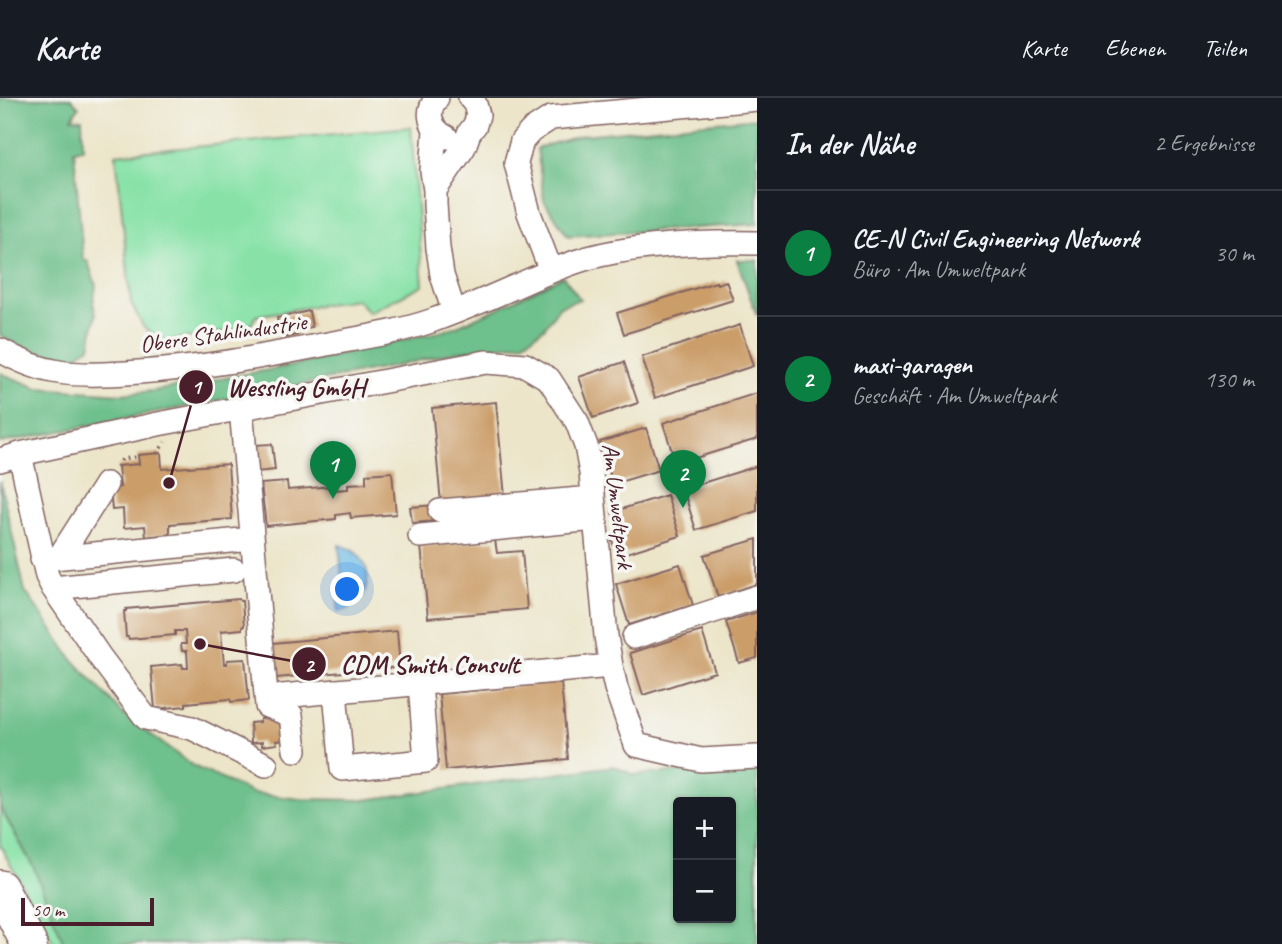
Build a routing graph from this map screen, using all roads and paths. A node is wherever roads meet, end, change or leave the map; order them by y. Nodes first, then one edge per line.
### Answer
1 (437, 98) edge
2 (757, 99) edge
3 (476, 100) edge
4 (435, 130) junction
5 (469, 133) junction
6 (435, 190) junction
7 (757, 243) edge
8 (551, 271) junction
9 (454, 312) junction
10 (0, 351) edge
11 (241, 408) junction
12 (10, 457) edge
13 (138, 457) dead end
14 (106, 484) joint
15 (594, 509) junction
16 (440, 511) dead end
17 (420, 536) dead end
18 (252, 539) junction
19 (51, 558) junction
20 (234, 570) dead end
21 (53, 588) junction
22 (757, 597) edge
23 (634, 637) dead end
24 (611, 666) junction
25 (420, 683) junction
26 (335, 691) junction
27 (282, 696) dead end
28 (295, 750) dead end
29 (757, 757) edge
30 (266, 765) dead end
31 (0, 888) edge
32 (29, 944) edge

1 - 4 street
2 - 8 street
3 - 5 street
4 - 5 street
4 - 6 street
5 - 6 street
6 - 9 street
7 - 8 street, Obere Stahlindustrie
8 - 9 street, Obere Stahlindustrie
9 - 10 street, Obere Stahlindustrie
11 - 12 street, Am Umweltpark
11 - 15 street, Am Umweltpark
11 - 18 street
12 - 19 street
13 - 14 path
14 - 19 street
15 - 16 street
15 - 17 street
15 - 24 street, Am Umweltpark
18 - 19 street
18 - 28 street
19 - 21 street
20 - 21 street
21 - 30 street
22 - 23 street
24 - 25 street
24 - 29 street, Am Umweltpark
25 - 26 street
25 - 26 street
26 - 27 street
31 - 32 highway

